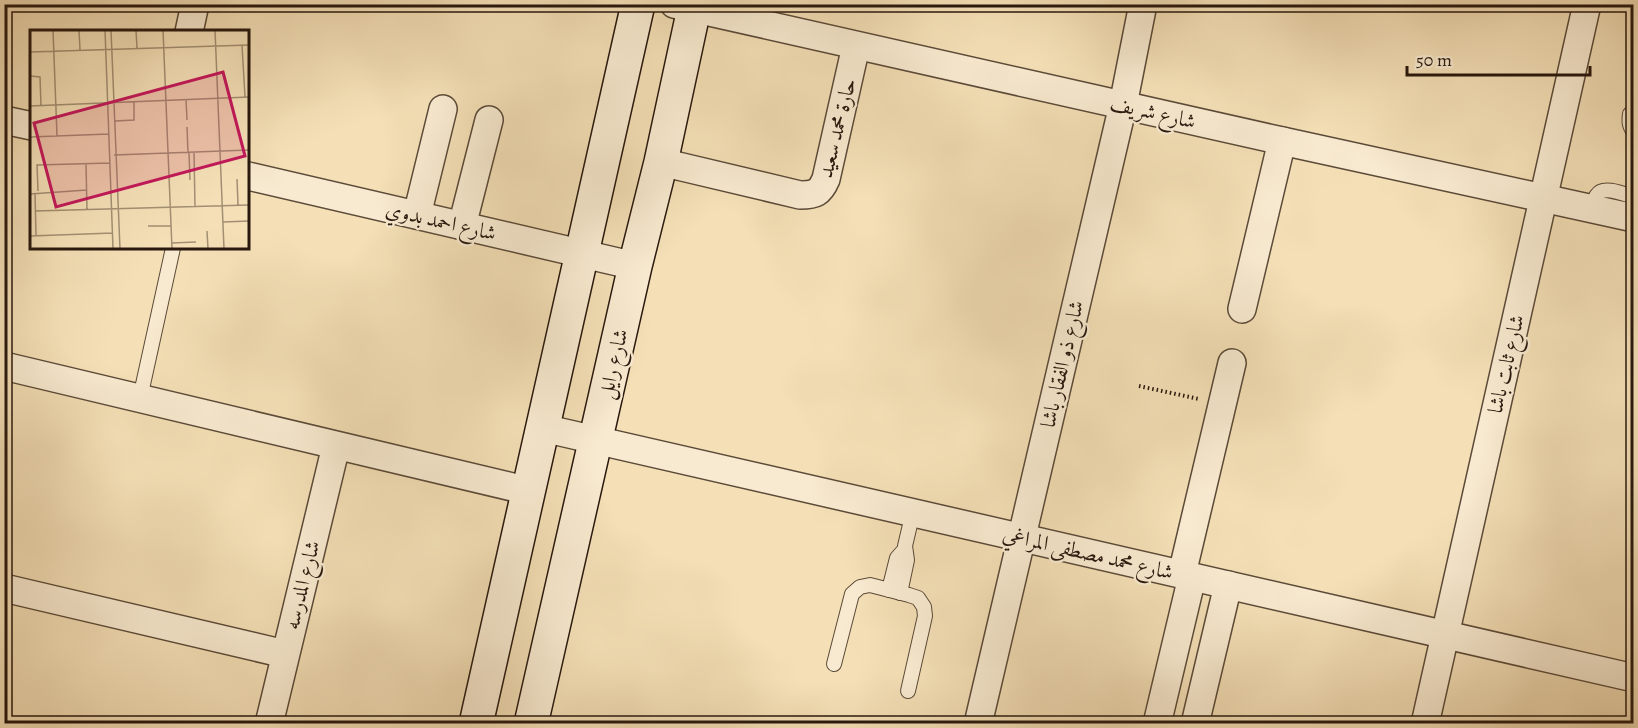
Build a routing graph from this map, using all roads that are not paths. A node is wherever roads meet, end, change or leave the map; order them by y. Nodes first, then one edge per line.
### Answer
1 (195, 4) edge
2 (638, 4) edge
3 (1143, 4) edge
4 (1587, 4) edge
5 (687, 6) edge
6 (189, 30) edge
7 (856, 46) junction
8 (1123, 105) junction
9 (443, 109) dead end
10 (1630, 114) dead end
11 (4, 120) edge
12 (489, 120) dead end
13 (30, 126) edge
14 (1634, 132) edge
15 (1282, 141) junction
16 (661, 162) junction
17 (249, 176) edge
18 (1634, 197) edge
19 (1543, 198) junction
20 (1593, 209) junction
21 (417, 215) junction
22 (1634, 218) edge
23 (462, 226) junction
24 (173, 249) edge
25 (582, 253) junction
26 (635, 266) junction
27 (1242, 309) dead end
28 (1232, 363) dead end
29 (4, 366) edge
30 (140, 398) junction
31 (543, 428) junction
32 (596, 440) junction
33 (336, 446) junction
34 (529, 491) junction
35 (913, 513) junction
36 (1021, 537) junction
37 (1187, 576) junction
38 (1228, 585) junction
39 (4, 588) edge
40 (894, 591) junction
41 (1445, 635) junction
42 (285, 654) junction
43 (834, 664) dead end
44 (1634, 678) edge
45 (908, 691) dead end
46 (269, 723) edge
47 (476, 723) edge
48 (531, 723) edge
49 (978, 723) edge
50 (1158, 723) edge
51 (1195, 723) edge
52 (1425, 723) edge

1 - 6 street
2 - 25 street
3 - 8 street, شارع ذو الفقار باشا
4 - 19 street, شارع ثابت باشا
5 - 7 street, شارع شريف
5 - 16 street, شارع رايل
7 - 8 street, شارع شريف
7 - 16 street, حارة محمد سعيد
8 - 15 street, شارع شريف
8 - 36 street, شارع ذو الفقار باشا
9 - 21 street
10 - 14 lane
11 - 13 street
12 - 23 street
15 - 19 street, شارع شريف
15 - 27 street
16 - 26 street, شارع رايل
17 - 21 street, شارع احمد بدوي
18 - 20 lane
19 - 20 street, شارع شريف
19 - 41 street, شارع ثابت باشا
20 - 22 street, شارع شريف
21 - 23 street, شارع احمد بدوي
23 - 25 street, شارع احمد بدوي
24 - 30 lane
25 - 26 street, شارع احمد بدوي
25 - 31 street
26 - 32 street, شارع رايل
28 - 37 street
29 - 30 street
30 - 33 street
31 - 32 street, شارع محمد مصطفى المراغي
31 - 34 street
32 - 35 street, شارع محمد مصطفى المراغي
32 - 48 street, شارع رايل
33 - 34 street
33 - 42 street, شارع المدرسه
34 - 47 street
35 - 36 street, شارع محمد مصطفى المراغي
35 - 40 lane
36 - 37 street, شارع محمد مصطفى المراغي
36 - 49 street, شارع ذو الفقار باشا
37 - 38 street, شارع محمد مصطفى المراغي
37 - 50 street
38 - 41 street, شارع محمد مصطفى المراغي
38 - 51 street
39 - 42 street
40 - 43 lane
40 - 45 lane
41 - 44 street, شارع محمد مصطفى المراغي
41 - 52 street, شارع ثابت باشا
42 - 46 street, شارع المدرسه

